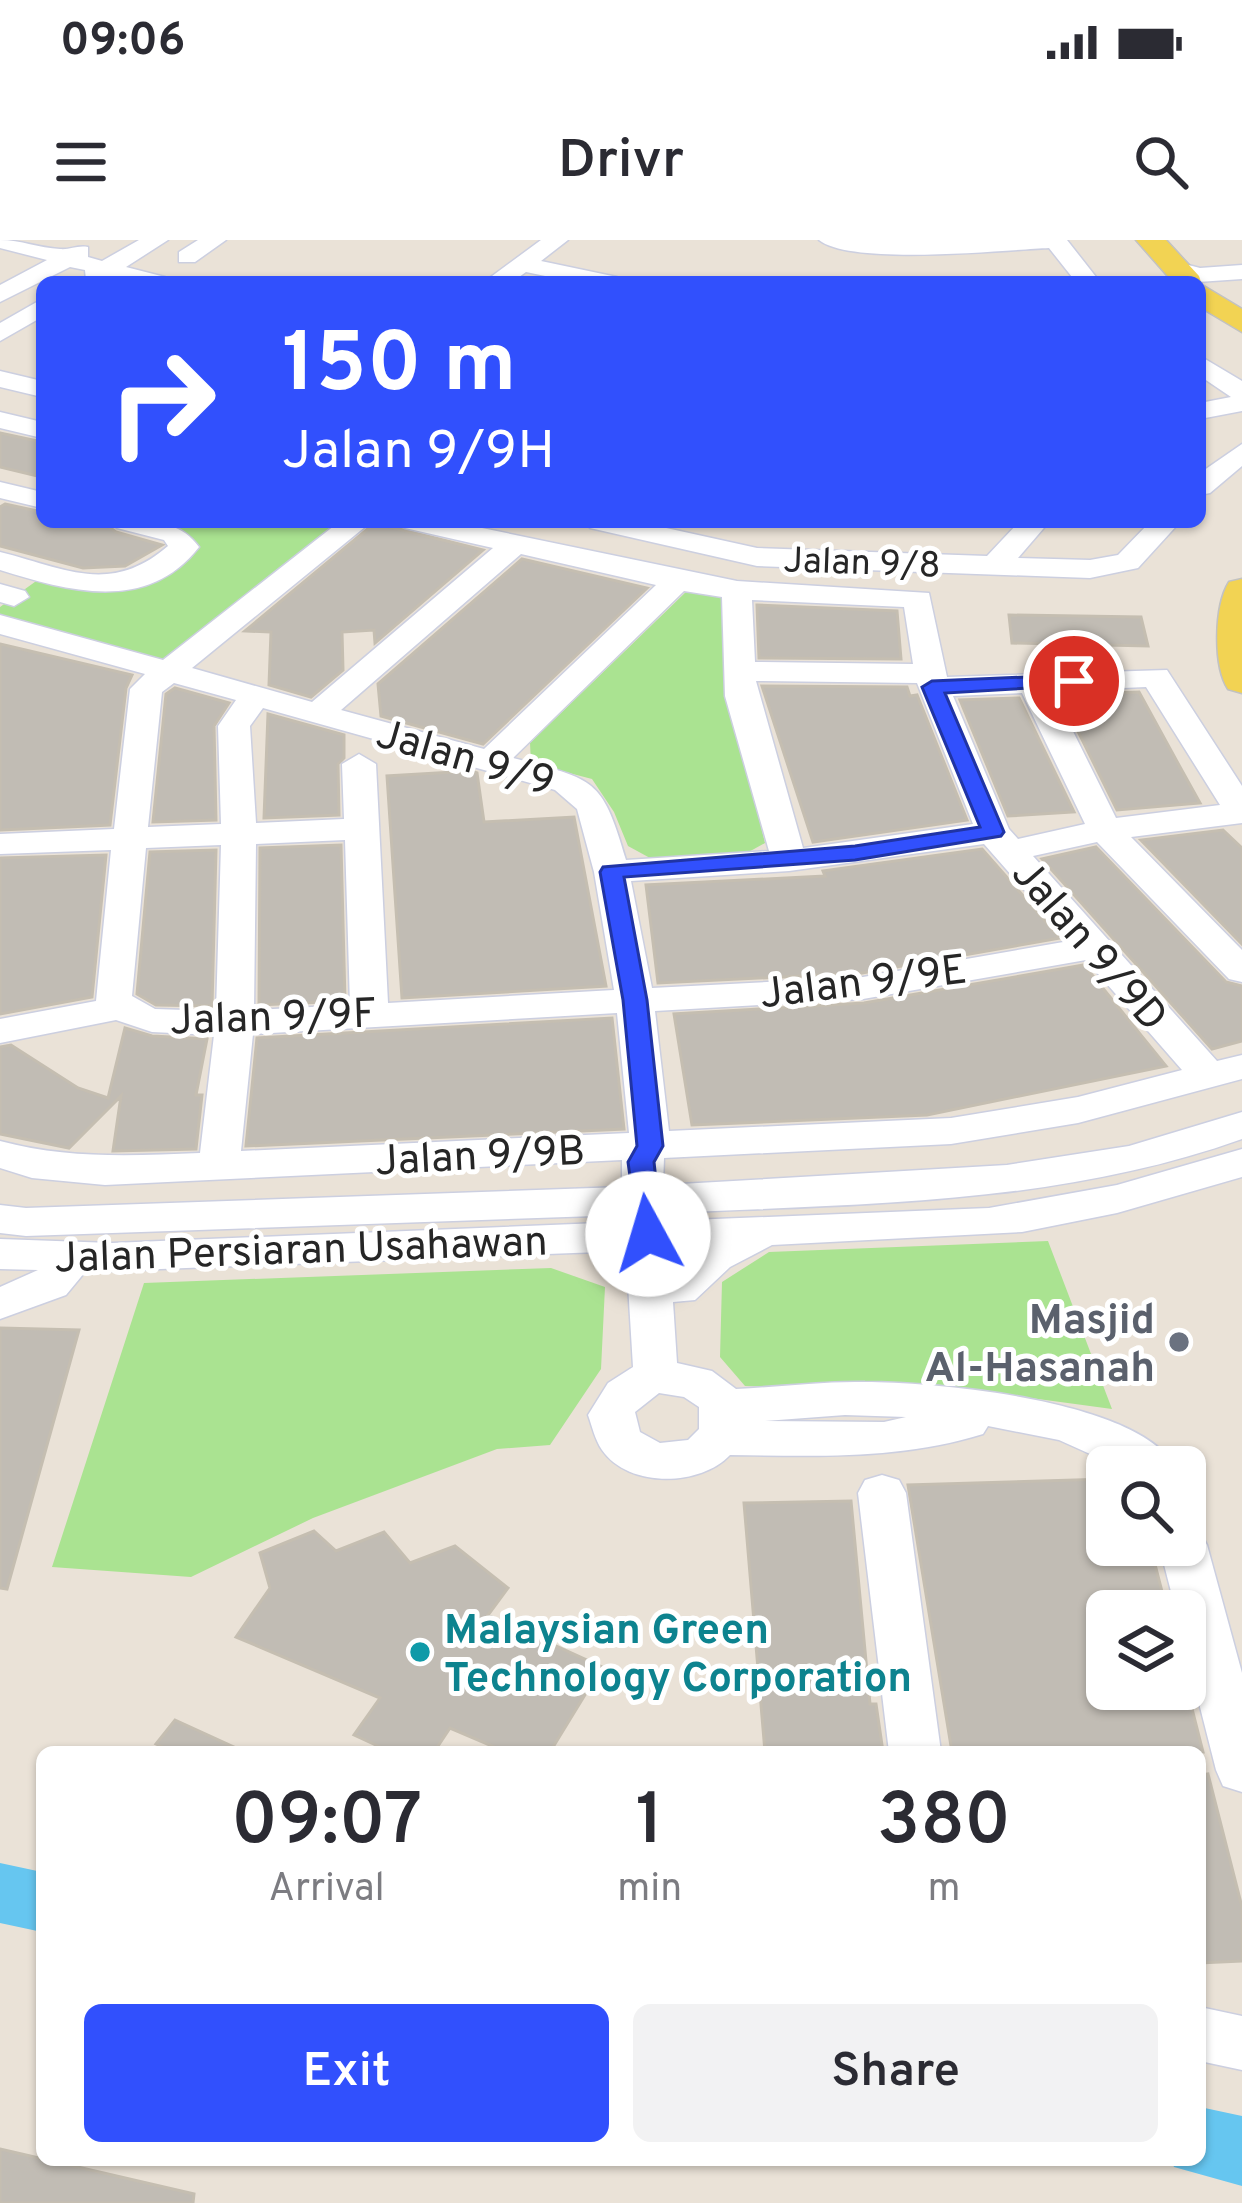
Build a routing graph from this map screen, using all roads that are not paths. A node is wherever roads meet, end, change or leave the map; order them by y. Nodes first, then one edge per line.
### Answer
1 (101, 240) edge
2 (156, 240) edge
3 (214, 240) edge
4 (556, 240) edge
5 (831, 240) edge
6 (1150, 240) edge
7 (0, 241) edge
8 (1055, 241) edge
9 (1119, 243) dead end
10 (1204, 248) dead end
11 (59, 250) edge
12 (891, 251) edge
13 (187, 257) dead end
14 (521, 264) junction
15 (0, 276) edge
16 (93, 276) edge
17 (504, 276) edge
18 (580, 276) edge
19 (1083, 276) edge
20 (1175, 276) edge
21 (1178, 276) edge
22 (1238, 276) edge
23 (1206, 278) edge
24 (0, 295) edge
25 (1206, 297) edge
26 (36, 311) edge
27 (1242, 323) edge
28 (1206, 324) edge
29 (0, 334) edge
30 (1242, 345) edge
31 (1206, 369) edge
32 (0, 379) edge
33 (36, 388) edge
34 (1206, 395) edge
35 (1240, 395) edge
36 (1206, 409) edge
37 (0, 420) edge
38 (36, 429) edge
39 (1242, 452) edge
40 (0, 475) edge
41 (1206, 481) edge
42 (36, 484) edge
43 (0, 490) edge
44 (36, 499) edge
45 (151, 528) edge
46 (349, 528) edge
47 (440, 528) edge
48 (627, 528) edge
49 (1029, 528) edge
50 (1160, 528) edge
51 (513, 546) junction
52 (0, 561) edge
53 (995, 565) junction
54 (46, 574) junction
55 (677, 581) junction
56 (737, 590) junction
57 (1242, 590) edge
58 (4, 605) edge
59 (165, 670) junction
60 (740, 671) junction
61 (930, 681) junction
62 (1242, 681) edge
63 (1033, 682) junction
64 (256, 695) junction
65 (318, 713) junction
66 (490, 762) junction
67 (359, 764) dead end
68 (1242, 812) edge
69 (359, 829) junction
70 (1105, 830) junction
71 (239, 833) junction
72 (134, 838) junction
73 (1001, 841) junction
74 (0, 844) edge
75 (789, 860) junction
76 (611, 872) junction
77 (1090, 948) junction
78 (1242, 970) edge
79 (635, 1000) junction
80 (120, 1008) junction
81 (369, 1012) junction
82 (235, 1023) junction
83 (0, 1030) edge
84 (1226, 1073) edge
85 (1242, 1125) edge
86 (0, 1154) edge
87 (1242, 1163) edge
88 (219, 1168) junction
89 (656, 1181) junction
90 (0, 1219) edge
91 (771, 1229) junction
92 (541, 1238) junction
93 (0, 1254) edge
94 (73, 1258) junction
95 (666, 1289) junction
96 (0, 1304) edge
97 (671, 1377) junction
98 (724, 1423) junction
99 (1126, 1446) edge
100 (882, 1493) dead end
101 (1189, 1566) edge
102 (914, 1746) edge
103 (1242, 1770) edge
104 (1206, 2035) edge
105 (1242, 2042) edge

1 - 11 street
2 - 16 street
3 - 13 street
4 - 14 street
5 - 12 street
6 - 21 main road
7 - 11 street
8 - 12 street
8 - 19 street
9 - 20 main road
10 - 22 street
11 - 15 street
11 - 16 street
11 - 24 street
14 - 17 street
14 - 18 street
22 - 23 street
25 - 27 main road
26 - 29 street
28 - 30 main road
31 - 35 street
32 - 33 street
34 - 35 street
35 - 36 street
37 - 38 street
39 - 41 street
40 - 42 street
43 - 44 street
45 - 54 street
46 - 59 street
47 - 51 street
48 - 53 street, Jalan 9/8
49 - 53 street
50 - 53 street, Jalan 9/8
51 - 55 street
51 - 65 street
52 - 54 street
54 - 58 street
55 - 56 street
55 - 66 street
56 - 60 street
56 - 61 street, Jalan 9/9D
57 - 62 main road
58 - 59 street, Jalan 9/9
59 - 64 street, Jalan 9/9
59 - 72 street, Jalan 9/9F
60 - 61 street
60 - 75 street
61 - 63 street
61 - 73 street, Jalan 9/9D
63 - 68 street
63 - 70 street
64 - 65 street, Jalan 9/9
64 - 71 street
65 - 66 street, Jalan 9/9
66 - 76 street, Jalan 9/9
67 - 69 street
68 - 70 street
69 - 71 street
69 - 81 street
70 - 73 street
70 - 78 street
71 - 72 street
71 - 82 street
72 - 74 street
72 - 80 street, Jalan 9/9F
73 - 75 street
73 - 77 street, Jalan 9/9D
75 - 76 street
76 - 79 street, Jalan 9/9
77 - 79 street, Jalan 9/9E
77 - 84 street, Jalan 9/9D
79 - 81 street, Jalan 9/9F
79 - 89 street, Jalan 9/9
80 - 82 street, Jalan 9/9F
80 - 83 street
81 - 82 street, Jalan 9/9F
82 - 88 street
84 - 89 street, Jalan 9/9B
85 - 89 street
86 - 88 street, Jalan 9/9B
87 - 91 street, Jalan Persiaran Usahawan
88 - 89 street, Jalan 9/9B
89 - 90 street, Jalan Persiaran Usahawan
89 - 91 street, Jalan Persiaran Usahawan
89 - 92 street, Jalan Persiaran Usahawan
89 - 95 street, Jalan 9/9
91 - 95 street
92 - 94 street, Jalan Persiaran Usahawan
92 - 95 street
93 - 94 street, Jalan Persiaran Usahawan
94 - 96 street
95 - 97 street, Jalan 9/9
97 - 98 street
97 - 98 street
98 - 99 street
100 - 102 street
101 - 103 street
104 - 105 street

